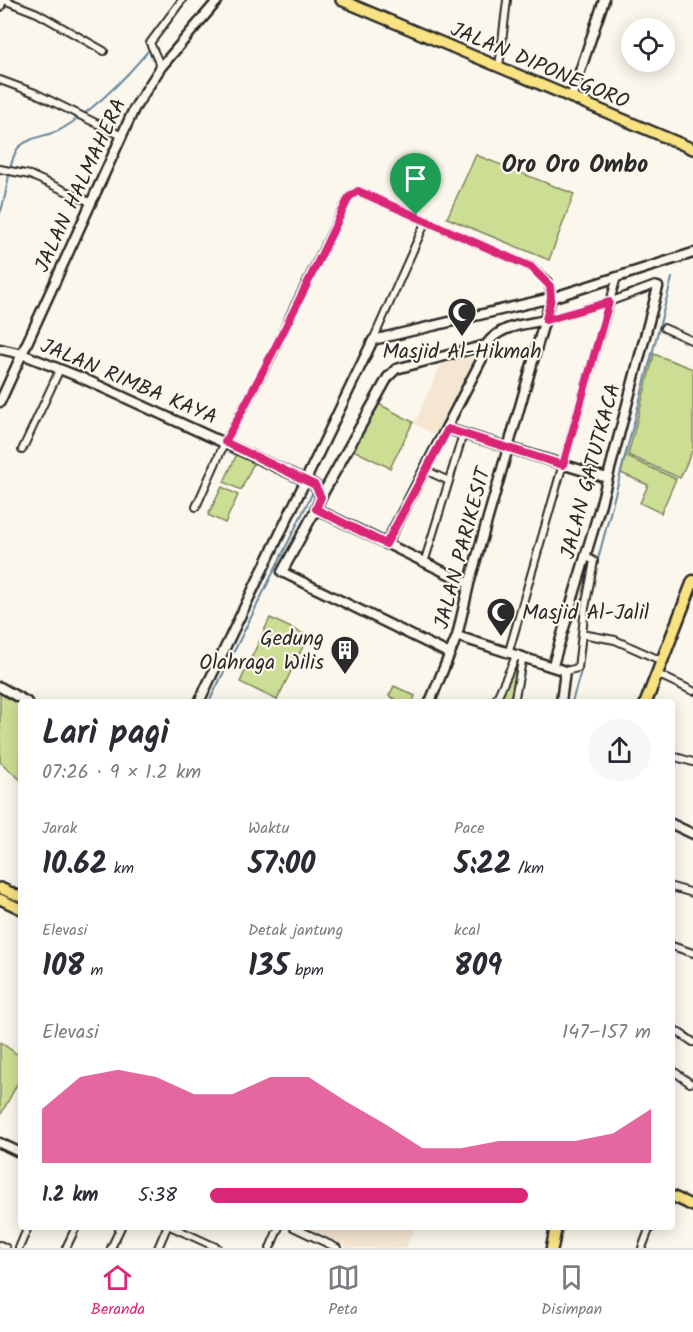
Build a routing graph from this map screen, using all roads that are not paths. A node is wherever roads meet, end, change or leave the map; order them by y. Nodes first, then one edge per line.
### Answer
1 (3, 0) edge
2 (182, 0) edge
3 (218, 0) edge
4 (341, 0) edge
5 (507, 0) edge
6 (604, 0) edge
7 (0, 6) edge
8 (104, 51) dead end
9 (160, 67) junction
10 (500, 68) junction
11 (0, 80) edge
12 (571, 98) junction
13 (120, 135) junction
14 (692, 145) edge
15 (0, 169) edge
16 (90, 202) junction
17 (426, 221) junction
18 (693, 253) edge
19 (617, 277) junction
20 (657, 287) joint
21 (551, 298) junction
22 (609, 302) junction
23 (546, 320) junction
24 (664, 328) dead end
25 (373, 340) junction
26 (693, 341) edge
27 (486, 345) junction
28 (0, 349) edge
29 (22, 354) junction
30 (60, 369) junction
31 (0, 402) edge
32 (448, 429) junction
33 (463, 434) junction
34 (225, 442) junction
35 (508, 448) junction
36 (22, 450) dead end
37 (563, 465) junction
38 (425, 470) junction
39 (608, 478) junction
40 (307, 481) junction
41 (449, 482) junction
42 (321, 497) junction
43 (196, 507) dead end
44 (316, 509) junction
45 (386, 544) junction
46 (585, 556) junction
47 (424, 563) junction
48 (693, 582) edge
49 (469, 584) junction
50 (585, 634) junction
51 (457, 636) junction
52 (516, 653) junction
53 (450, 654) junction
54 (662, 661) junction
55 (553, 665) junction
56 (568, 673) junction
57 (657, 674) junction
58 (0, 687) edge
59 (693, 691) edge
60 (22, 699) edge
61 (200, 699) edge
62 (431, 699) edge
63 (496, 699) edge
64 (514, 699) edge
65 (562, 699) edge
66 (647, 699) edge
67 (675, 757) edge
68 (693, 762) edge
69 (675, 825) edge
70 (693, 834) edge
71 (0, 888) edge
72 (675, 888) edge
73 (693, 893) edge
74 (18, 896) edge
75 (0, 899) edge
76 (18, 908) edge
77 (675, 947) edge
78 (693, 952) edge
79 (675, 1030) edge
80 (692, 1039) edge
81 (675, 1072) edge
82 (690, 1083) dead end
83 (0, 1143) edge
84 (18, 1152) edge
85 (675, 1197) edge
86 (693, 1206) edge
87 (27, 1230) edge
88 (75, 1230) edge
89 (120, 1230) edge
90 (166, 1230) edge
91 (178, 1230) edge
92 (278, 1230) edge
93 (299, 1230) edge
94 (555, 1230) edge
95 (649, 1230) edge
96 (0, 1245) edge
97 (205, 1245) edge
98 (6, 1248) edge
99 (19, 1248) edge
100 (66, 1248) edge
101 (111, 1248) edge
102 (158, 1248) edge
103 (218, 1248) edge
104 (270, 1248) edge
105 (337, 1248) edge
106 (552, 1248) edge
107 (642, 1248) edge

1 - 7 street
1 - 8 street
2 - 9 street
3 - 9 street, JALAN HALMAHERA
4 - 10 main road, JALAN DIPONEGORO
5 - 10 street
6 - 12 street
9 - 13 street, JALAN HALMAHERA
10 - 12 main road, JALAN DIPONEGORO
11 - 13 street
12 - 14 main road, JALAN DIPONEGORO
13 - 16 street, JALAN HALMAHERA
15 - 16 street
16 - 29 street, JALAN HALMAHERA
17 - 21 street
17 - 25 street
17 - 34 street
18 - 19 street
19 - 21 street
19 - 22 street
20 - 22 street
20 - 39 street, JALAN GATUTKACA
21 - 23 street, JALAN PARIKESIT
21 - 25 street
22 - 23 street
22 - 37 street
23 - 27 street
23 - 35 street, JALAN PARIKESIT
24 - 26 street
25 - 40 street
27 - 32 street
27 - 42 street
28 - 29 street, JALAN RIMBA KAYA
29 - 30 street, JALAN RIMBA KAYA
29 - 31 street, JALAN HALMAHERA
30 - 34 street, JALAN RIMBA KAYA
30 - 36 street
32 - 33 street
32 - 38 street
33 - 35 street
33 - 41 street
34 - 40 street, JALAN RIMBA KAYA
34 - 43 street
35 - 37 street
35 - 49 street, JALAN PARIKESIT
37 - 39 street
37 - 52 street
38 - 41 street
38 - 45 street
39 - 46 street, JALAN GATUTKACA
40 - 42 street
40 - 61 street
41 - 47 street
42 - 44 street
44 - 45 street
44 - 53 street
45 - 47 street
46 - 50 street
46 - 55 street, JALAN GATUTKACA
47 - 49 street
48 - 54 highway
49 - 51 street, JALAN PARIKESIT
50 - 54 street
50 - 56 street
51 - 52 street
51 - 53 street, JALAN PARIKESIT
52 - 55 street
52 - 63 street
52 - 64 street
53 - 62 street, JALAN PARIKESIT
54 - 57 highway
55 - 56 street
56 - 65 street
57 - 59 street
57 - 66 highway
58 - 60 street
67 - 68 street
69 - 70 street
71 - 74 main road
72 - 73 street
75 - 76 main road
77 - 78 street
79 - 80 street
81 - 82 street
83 - 84 street
85 - 86 main road
87 - 99 street
88 - 100 street
89 - 101 street
90 - 102 street
91 - 97 street
92 - 104 street
93 - 105 street
94 - 106 highway
95 - 107 street
96 - 98 street
97 - 103 street

